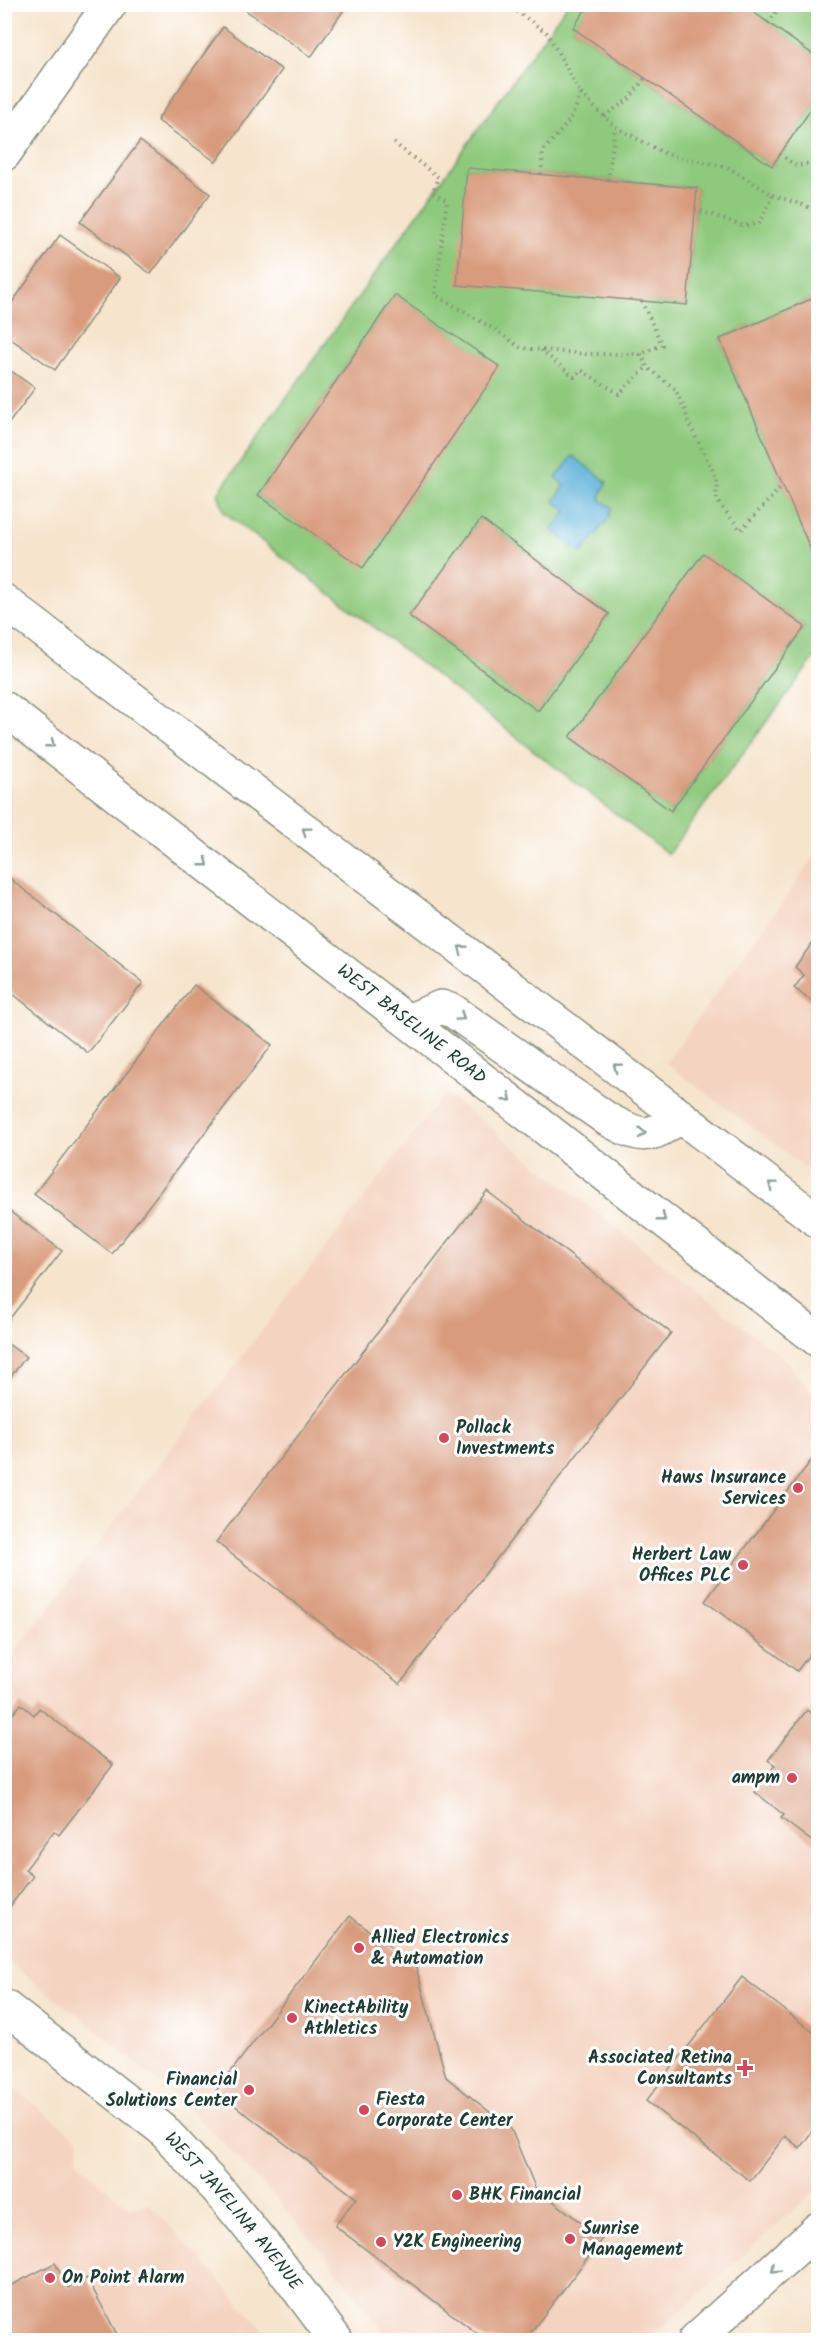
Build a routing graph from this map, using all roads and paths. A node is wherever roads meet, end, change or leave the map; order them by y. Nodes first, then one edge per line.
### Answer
1 (110, 4) edge
2 (507, 4) edge
3 (782, 4) edge
4 (810, 4) edge
5 (819, 9) edge
6 (768, 23) dead end
7 (645, 78) dead end
8 (581, 94) junction
9 (604, 116) junction
10 (615, 127) junction
11 (394, 143) dead end
12 (4, 154) edge
13 (780, 154) dead end
14 (819, 162) edge
15 (817, 168) edge
16 (541, 174) dead end
17 (608, 180) dead end
18 (773, 195) junction
19 (818, 206) edge
20 (695, 209) dead end
21 (641, 300) dead end
22 (541, 350) junction
23 (641, 354) junction
24 (647, 367) junction
25 (783, 485) dead end
26 (4, 601) edge
27 (4, 708) edge
28 (408, 1021) junction
29 (681, 1116) junction
30 (819, 1221) edge
31 (819, 1340) edge
32 (4, 2006) edge
33 (819, 2229) edge
34 (336, 2340) edge
35 (695, 2340) edge

1 - 12 main road
2 - 8 path
3 - 6 path
4 - 5 path
7 - 9 path
8 - 9 path
8 - 16 path
9 - 10 path
10 - 17 path
10 - 18 path
11 - 22 path
13 - 15 path
14 - 15 path
18 - 19 path
18 - 20 path
21 - 23 path
22 - 23 path
22 - 24 path
23 - 24 path
24 - 25 path
29 -> 26 main road
27 -> 28 main road, WEST BASELINE ROAD
28 -> 29 main road
28 -> 31 main road, WEST BASELINE ROAD
30 -> 29 main road
32 - 34 main road, WEST JAVELINA AVENUE
33 -> 35 main road

